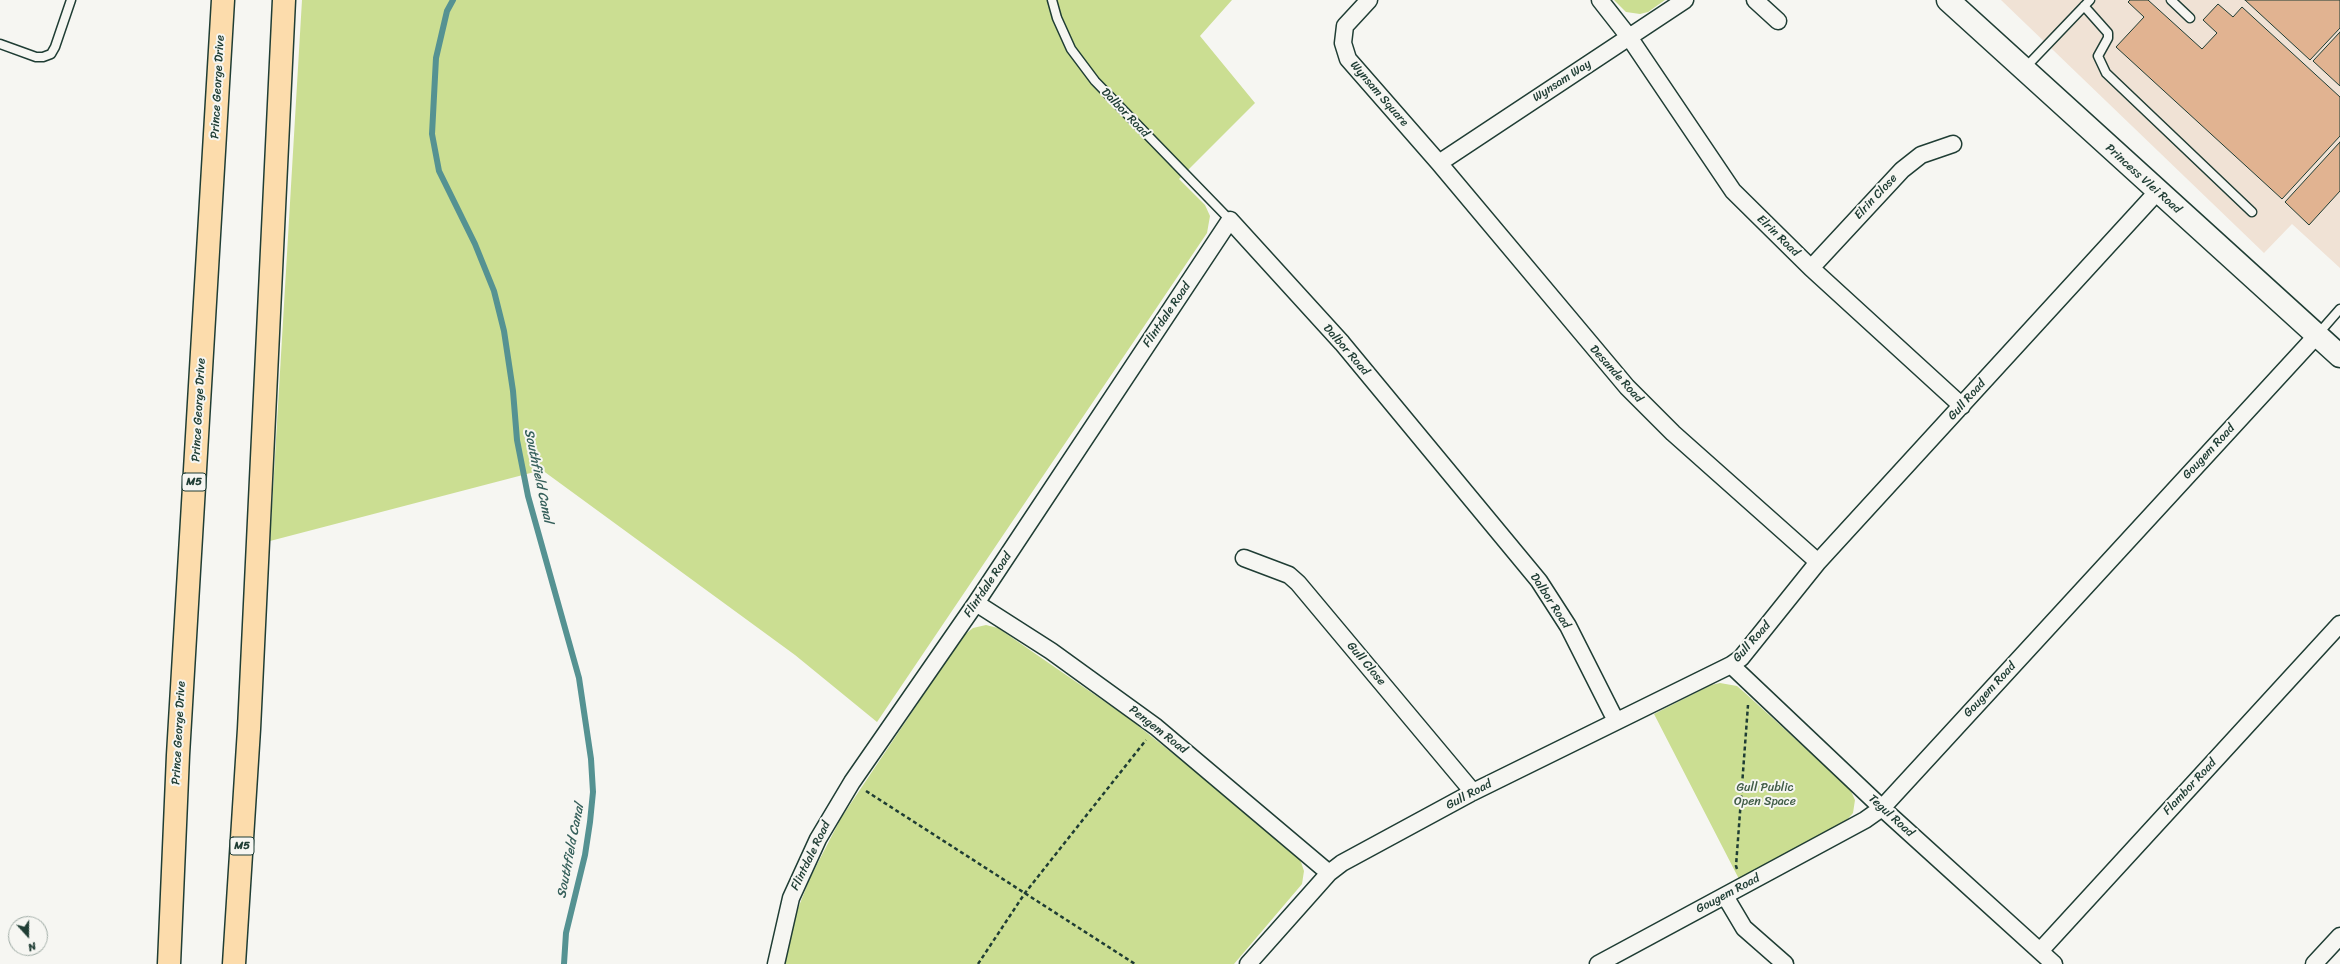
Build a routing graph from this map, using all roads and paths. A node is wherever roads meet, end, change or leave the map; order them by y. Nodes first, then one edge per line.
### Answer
1 (71, 0) edge
2 (223, 0) edge
3 (284, 0) edge
4 (1052, 0) edge
5 (1369, 0) edge
6 (1600, 0) edge
7 (1685, 0) edge
8 (1755, 0) edge
9 (1948, 0) edge
10 (2171, 0) edge
11 (2087, 3) edge
12 (2190, 18) dead end
13 (1778, 21) dead end
14 (1629, 37) junction
15 (0, 44) edge
16 (2024, 69) junction
17 (1953, 144) dead end
18 (1439, 163) junction
19 (2158, 192) junction
20 (2252, 212) dead end
21 (1230, 220) junction
22 (1811, 268) junction
23 (2340, 309) edge
24 (2317, 335) junction
25 (2340, 356) edge
26 (1962, 406) junction
27 (1244, 558) dead end
28 (1818, 562) junction
29 (976, 603) junction
30 (2340, 624) edge
31 (1730, 665) junction
32 (1755, 689) junction
33 (1616, 721) junction
34 (1156, 727) junction
35 (852, 782) junction
36 (1473, 792) junction
37 (1882, 808) junction
38 (1329, 872) junction
39 (1739, 873) dead end
40 (1025, 893) junction
41 (1725, 896) junction
42 (2340, 936) edge
43 (2040, 951) junction
44 (169, 964) edge
45 (234, 964) edge
46 (776, 964) edge
47 (978, 964) edge
48 (1134, 964) edge
49 (1248, 964) edge
50 (1598, 964) edge
51 (1785, 964) edge
52 (2054, 964) edge
53 (2314, 964) edge

1 - 15 lane
2 - 44 main road, Prince George Drive / M5
3 - 45 main road, M5
4 - 21 lane, Dalbor Road
5 - 18 street, Wynsam Square
6 - 14 street
7 - 14 street, Wynsam Way
8 - 13 street
9 - 16 street, Princess Vlei Road
10 - 12 lane
11 - 16 lane
11 - 20 lane
14 - 18 street, Wynsam Way
14 - 22 street, Elrin Road
16 - 19 street, Princess Vlei Road
17 - 22 street, Elrin Close
18 - 28 street, Desande Road
19 - 24 street, Princess Vlei Road
19 - 26 street, Gull Road
21 - 29 street, Flintdale Road
21 - 33 street, Dalbor Road
22 - 26 street, Elrin Road
23 - 24 lane
24 - 25 street, Princess Vlei Road
24 - 37 street, Gougem Road
26 - 28 street, Gull Road
27 - 36 street, Gull Close
28 - 31 street, Gull Road
29 - 34 street, Pengem Road
29 - 35 street, Flintdale Road
30 - 43 street, Flambor Road
31 - 32 street, Tegul Road
31 - 33 street, Gull Road
32 - 37 street, Tegul Road
32 - 39 path
33 - 36 street, Gull Road
34 - 38 street, Pengem Road
34 - 40 path
35 - 40 path
35 - 46 street, Flintdale Road
36 - 38 street, Gull Road
37 - 41 street, Gougem Road
37 - 43 street, Tegul Road
38 - 49 street, Gull Road
40 - 47 path
40 - 48 path
41 - 50 street, Gougem Road
41 - 51 street
42 - 53 street
43 - 52 street, Tegul Road

